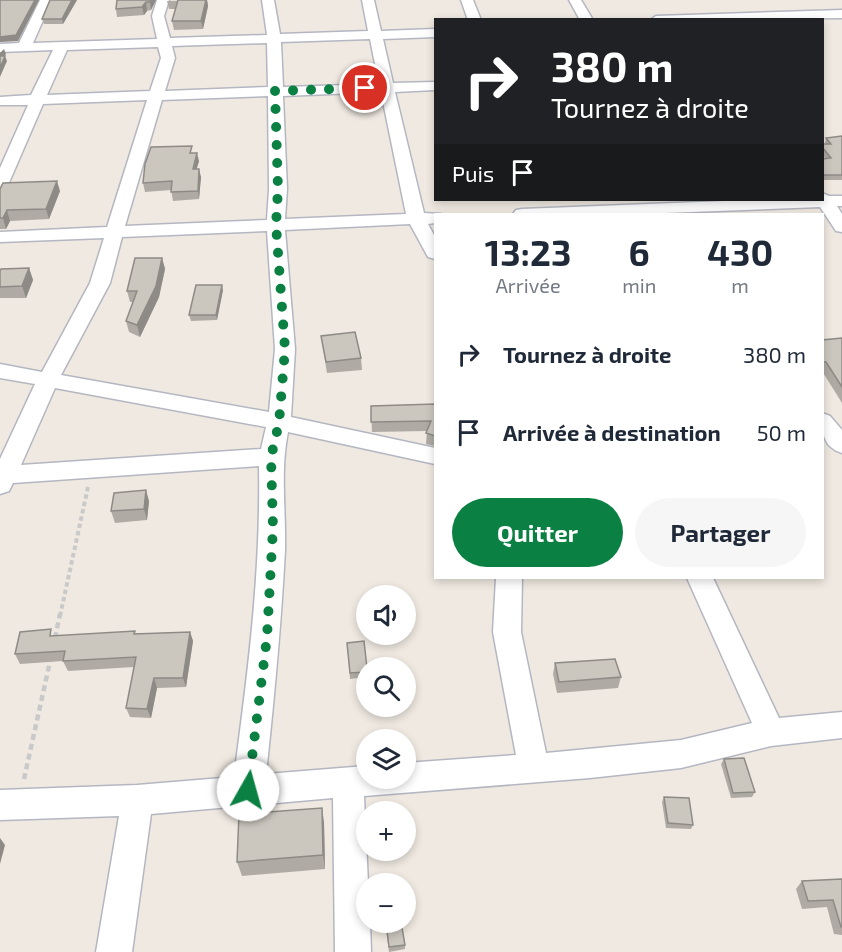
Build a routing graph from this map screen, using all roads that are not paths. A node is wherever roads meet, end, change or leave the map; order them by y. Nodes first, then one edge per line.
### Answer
1 (46, 0) edge
2 (163, 0) edge
3 (268, 0) edge
4 (368, 0) edge
5 (467, 0) edge
6 (575, 0) edge
7 (773, 0) edge
8 (842, 14) edge
9 (787, 15) junction
10 (474, 18) edge
11 (586, 18) edge
12 (673, 18) edge
13 (434, 33) edge
14 (377, 36) junction
15 (274, 39) junction
16 (165, 43) junction
17 (62, 47) junction
18 (0, 48) edge
19 (24, 48) junction
20 (434, 86) edge
21 (388, 87) junction
22 (275, 91) junction
23 (154, 96) junction
24 (38, 100) junction
25 (0, 101) edge
26 (0, 184) edge
27 (830, 200) edge
28 (810, 201) edge
29 (692, 207) edge
30 (549, 209) edge
31 (527, 213) edge
32 (434, 218) edge
33 (416, 219) junction
34 (276, 225) junction
35 (842, 226) edge
36 (114, 232) junction
37 (0, 237) edge
38 (434, 251) edge
39 (0, 371) edge
40 (48, 380) junction
41 (279, 423) junction
42 (824, 423) edge
43 (842, 445) edge
44 (434, 456) edge
45 (271, 457) junction
46 (2, 478) edge
47 (508, 579) edge
48 (700, 579) edge
49 (841, 728) edge
50 (771, 732) junction
51 (534, 768) junction
52 (416, 777) edge
53 (356, 782) edge
54 (348, 783) junction
55 (248, 790) junction
56 (137, 800) junction
57 (9, 806) edge
58 (114, 952) edge
59 (353, 952) edge

1 - 19 street
2 - 16 street
3 - 15 street
4 - 14 street
5 - 10 street
6 - 11 street
7 - 9 street
8 - 9 street
9 - 12 street
13 - 14 street
14 - 15 street
14 - 21 street
15 - 16 street
15 - 22 street
16 - 17 street
16 - 23 street
17 - 19 street
17 - 24 street
18 - 19 street
20 - 21 street
21 - 22 street
21 - 33 street
22 - 23 street
22 - 34 street
23 - 24 street
23 - 36 street
24 - 25 street
24 - 26 street
27 - 35 street
28 - 29 street
29 - 30 street
30 - 31 street
32 - 33 street
33 - 34 street
33 - 38 street
34 - 36 street
34 - 41 street
36 - 37 street
36 - 40 street
39 - 40 street
40 - 41 street
40 - 46 street
41 - 44 street
41 - 45 street
42 - 43 street
45 - 46 street
45 - 55 street
47 - 51 street
48 - 50 street
49 - 50 street
50 - 51 street
51 - 52 street
53 - 54 street
54 - 55 street
54 - 59 street
55 - 56 street
56 - 57 street
56 - 58 street

